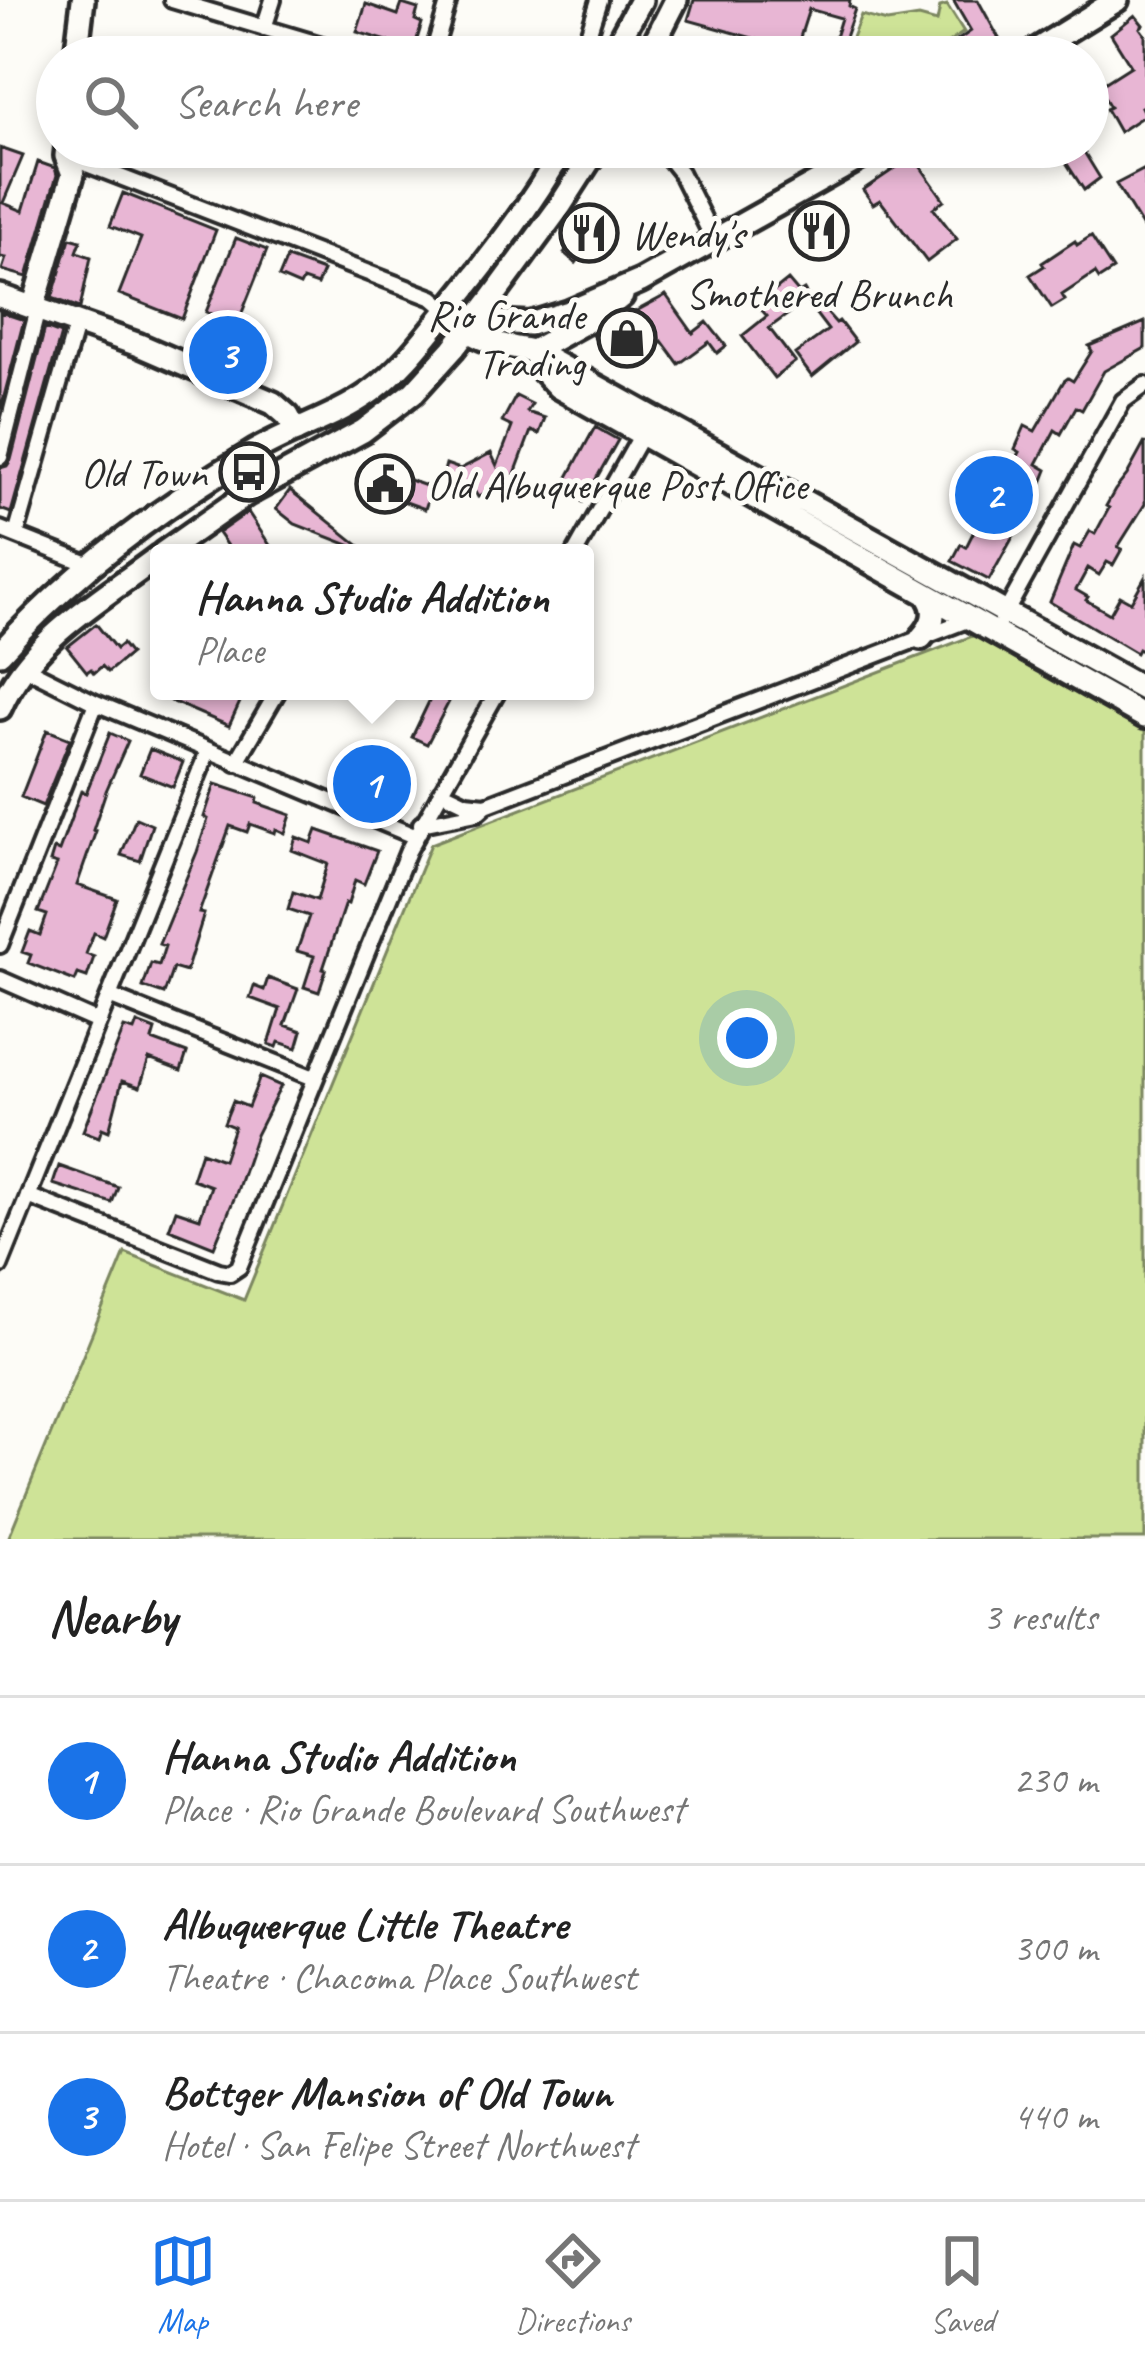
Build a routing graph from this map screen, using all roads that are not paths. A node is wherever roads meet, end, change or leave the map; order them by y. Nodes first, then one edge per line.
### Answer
1 (83, 0) edge
2 (172, 0) edge
3 (273, 0) edge
4 (449, 0) edge
5 (599, 0) edge
6 (644, 0) edge
7 (676, 0) edge
8 (1118, 0) edge
9 (264, 28) junction
10 (79, 36) edge
11 (291, 36) edge
12 (438, 36) edge
13 (588, 36) edge
14 (623, 36) edge
15 (633, 36) edge
16 (657, 36) edge
17 (1059, 36) edge
18 (71, 168) edge
19 (106, 168) edge
20 (548, 168) edge
21 (585, 168) edge
22 (677, 168) edge
23 (843, 168) edge
24 (714, 240) junction
25 (640, 281) junction
26 (0, 296) edge
27 (36, 308) junction
28 (447, 310) junction
29 (77, 322) junction
30 (471, 325) junction
31 (533, 351) junction
32 (1145, 385) edge
33 (646, 427) junction
34 (296, 431) junction
35 (0, 457) edge
36 (0, 529) edge
37 (16, 536) junction
38 (177, 544) edge
39 (580, 544) edge
40 (150, 563) edge
41 (93, 566) junction
42 (928, 597) junction
43 (999, 618) junction
44 (969, 619) junction
45 (921, 638) junction
46 (0, 654) edge
47 (24, 667) junction
48 (1145, 690) edge
49 (273, 700) edge
50 (492, 700) edge
51 (95, 704) junction
52 (0, 708) edge
53 (1145, 717) edge
54 (208, 752) junction
55 (236, 763) junction
56 (441, 791) junction
57 (486, 805) junction
58 (418, 830) junction
59 (0, 945) edge
60 (0, 980) edge
61 (109, 996) junction
62 (98, 1022) junction
63 (314, 1078) junction
64 (28, 1196) junction
65 (0, 1266) edge

1 - 10 main road
2 - 9 street
3 - 9 street
4 - 12 street
5 - 13 street
6 - 14 main road
6 - 15 main road
7 - 16 main road
8 - 17 main road
9 - 11 street
18 - 27 main road
19 - 28 street
20 - 28 main road
21 - 30 main road
22 - 24 street
23 - 24 main road
24 - 25 main road
25 - 30 main road
25 - 31 main road
26 - 27 main road
27 - 29 main road
27 - 35 street
28 - 30 main road
28 - 34 main road
29 - 34 main road
29 - 37 street
30 - 31 main road
30 - 38 main road
31 - 33 main road
32 - 43 street
33 - 39 street
33 - 42 main road
33 - 43 main road
34 - 41 main road
36 - 37 street
37 - 41 street
40 - 47 main road
41 - 46 main road
42 - 44 main road
42 - 45 main road
43 - 44 main road
43 - 48 main road
43 - 53 main road
44 - 45 street
45 - 57 street
46 - 47 main road
47 - 51 street
47 - 52 main road
49 - 55 street
50 - 56 street
51 - 54 street
51 - 59 street
54 - 55 street
54 - 61 street
55 - 58 street
56 - 57 street
56 - 58 street
57 - 58 street
58 - 63 street
60 - 62 street
61 - 62 street
61 - 63 street
62 - 64 street
63 - 64 street
64 - 65 street

